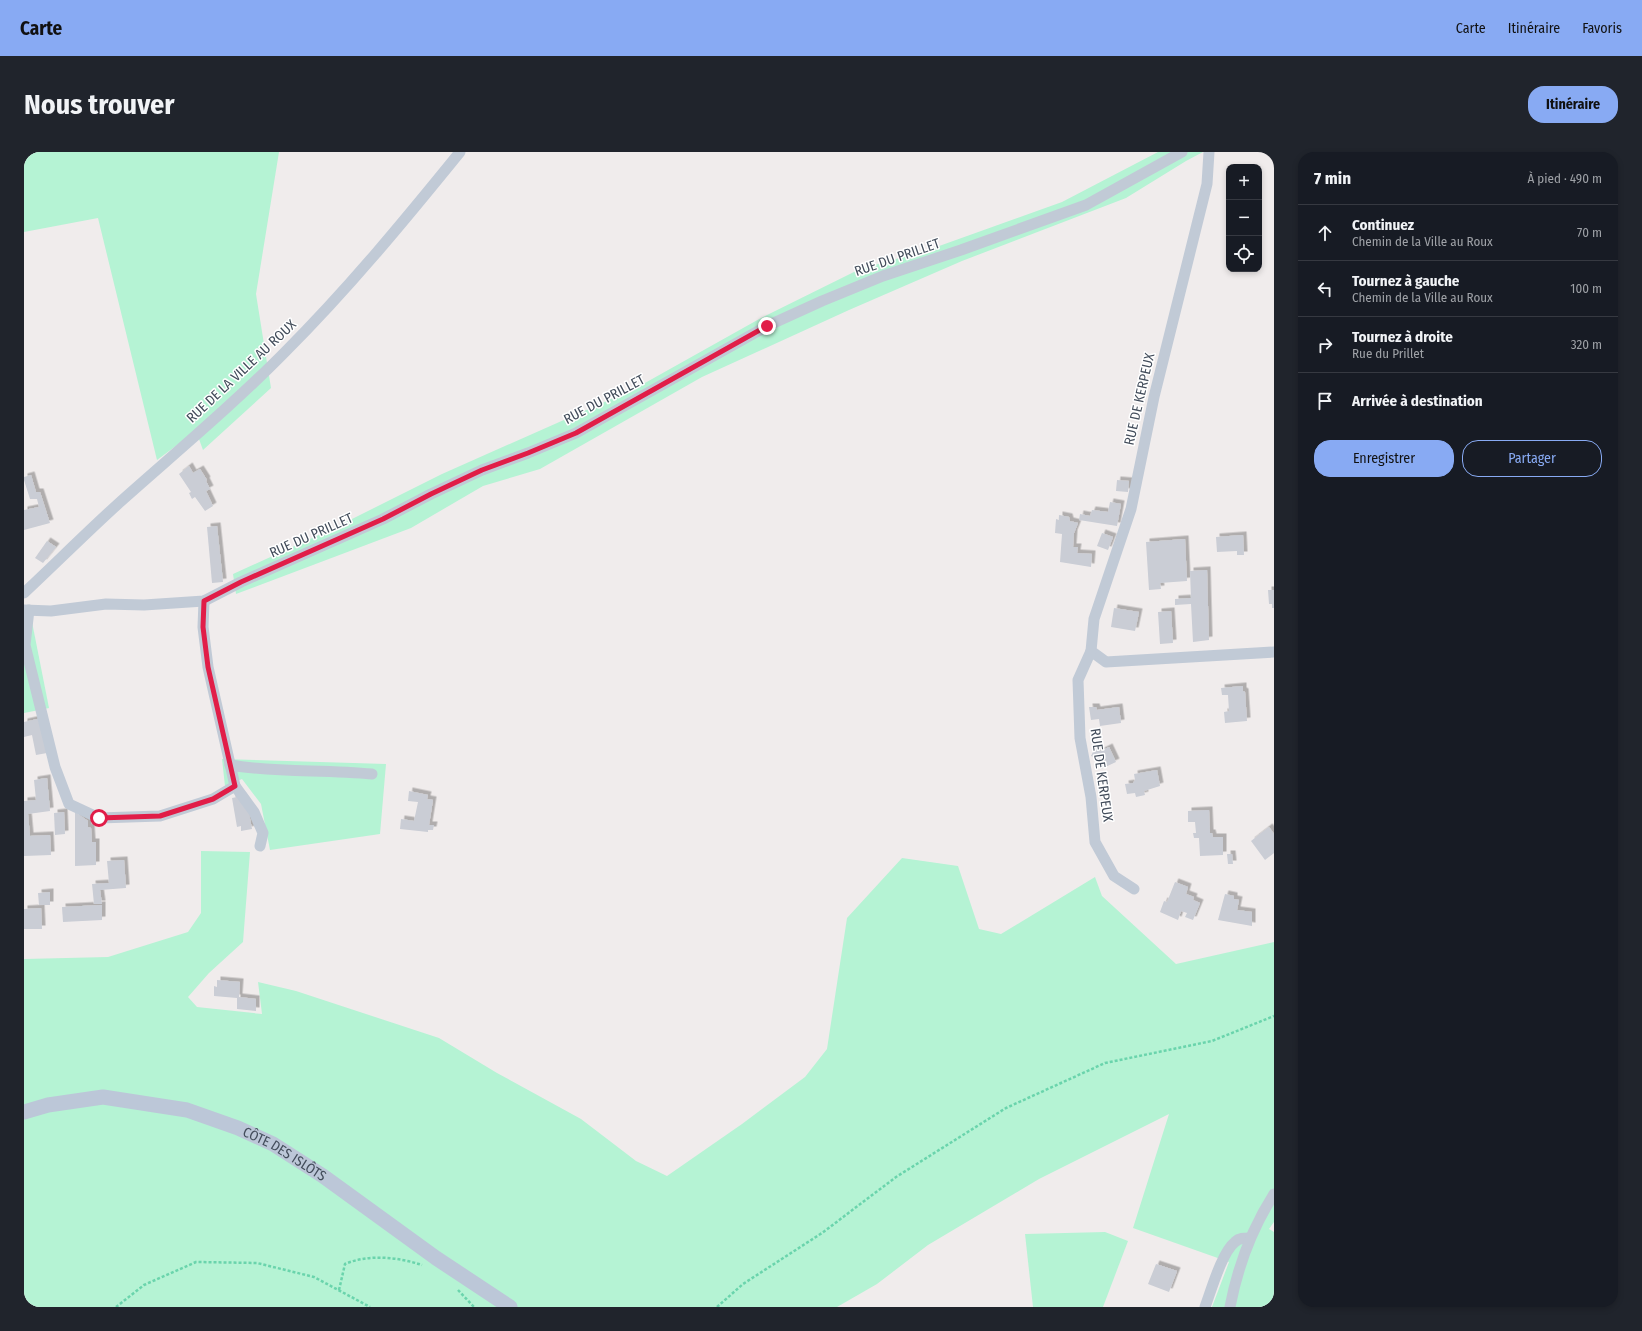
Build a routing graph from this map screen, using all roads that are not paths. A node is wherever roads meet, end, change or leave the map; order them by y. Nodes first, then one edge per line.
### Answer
1 (460, 152) edge
2 (1182, 152) edge
3 (1209, 152) edge
4 (24, 593) edge
5 (204, 601) junction
6 (26, 610) edge
7 (1091, 651) junction
8 (1274, 652) edge
9 (230, 765) junction
10 (372, 774) dead end
11 (235, 786) junction
12 (260, 846) dead end
13 (1134, 889) dead end
14 (24, 1112) edge
15 (1274, 1194) edge
16 (1249, 1238) junction
17 (510, 1307) edge
18 (1205, 1307) edge
19 (1230, 1307) edge

1 - 4 street, RUE DE LA VILLE AU ROUX
2 - 5 street, RUE DU PRILLET
3 - 7 street, RUE DE KERPEUX
5 - 6 street, RUE DU PRILLET
5 - 9 street
6 - 11 street
7 - 8 street
7 - 13 street, RUE DE KERPEUX
9 - 10 street
9 - 11 street
11 - 12 street
14 - 17 street, CÔTE DES ISLÔTS
15 - 16 street
16 - 18 street
16 - 19 street

